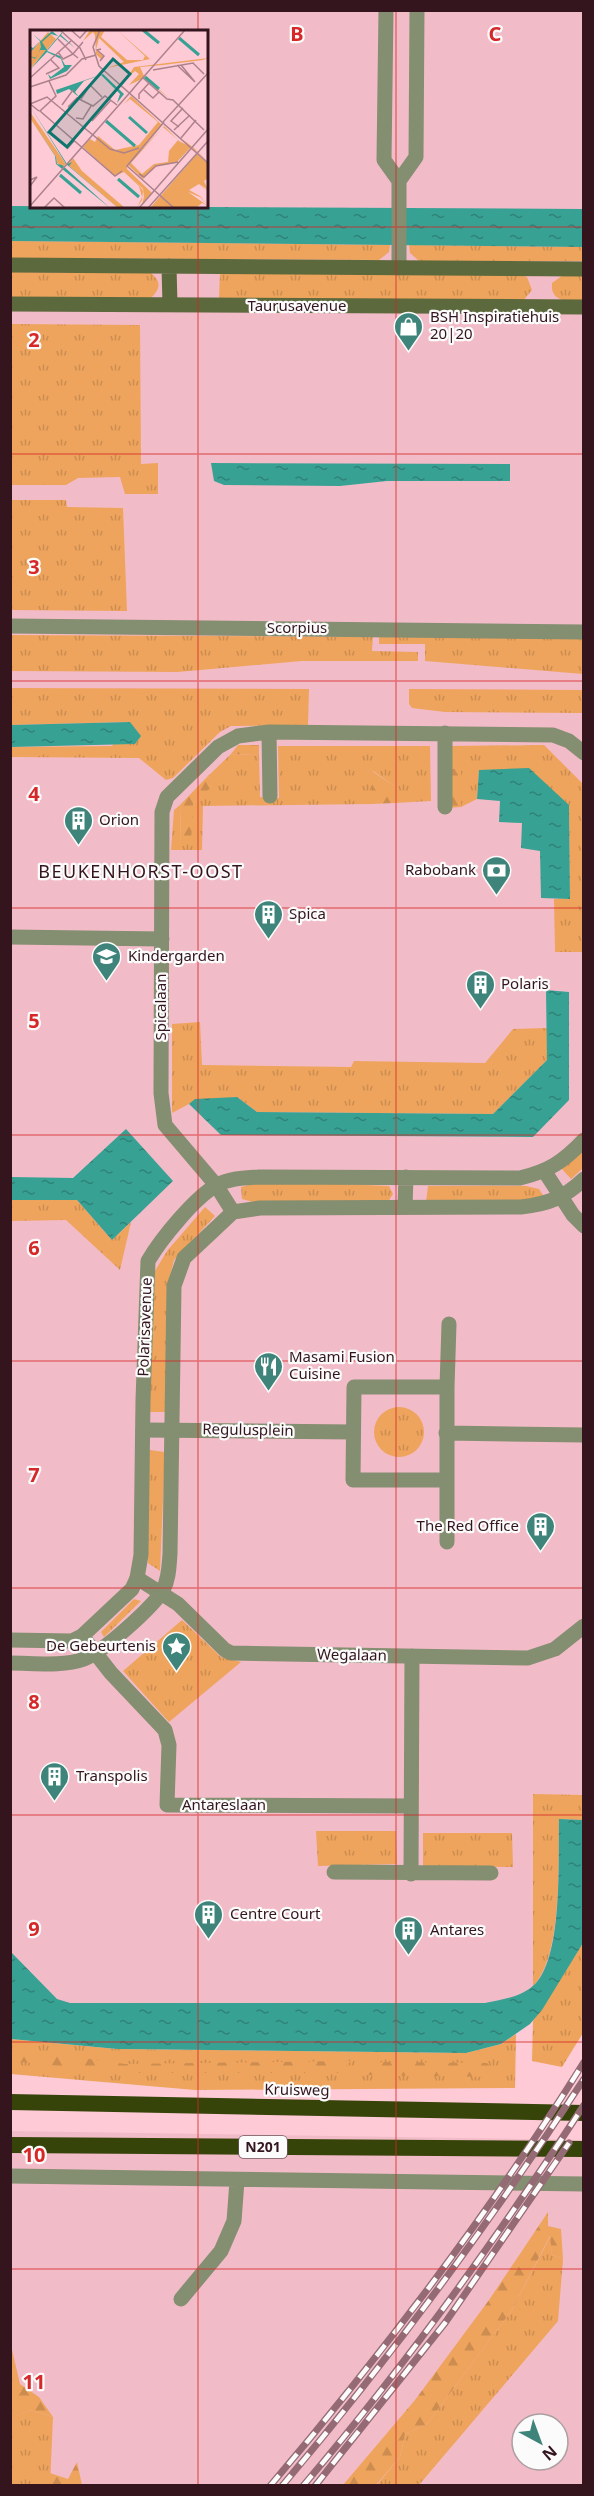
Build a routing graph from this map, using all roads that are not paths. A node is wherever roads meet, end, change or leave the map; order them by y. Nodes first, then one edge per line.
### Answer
1 (386, 10) edge
2 (417, 10) edge
3 (399, 181) junction
4 (10, 265) edge
5 (169, 266) junction
6 (399, 268) junction
7 (584, 269) edge
8 (10, 304) edge
9 (170, 305) junction
10 (584, 307) edge
11 (10, 626) edge
12 (584, 632) edge
13 (269, 732) junction
14 (445, 733) junction
15 (584, 753) edge
16 (270, 796) dead end
17 (445, 807) dead end
18 (10, 937) edge
19 (162, 939) junction
20 (584, 1140) edge
21 (545, 1172) junction
22 (406, 1177) junction
23 (584, 1179) edge
24 (216, 1185) junction
25 (561, 1198) junction
26 (405, 1208) junction
27 (233, 1212) junction
28 (584, 1226) edge
29 (449, 1324) dead end
30 (447, 1387) junction
31 (142, 1430) junction
32 (172, 1430) junction
33 (353, 1432) junction
34 (447, 1433) junction
35 (584, 1435) edge
36 (447, 1480) junction
37 (447, 1542) dead end
38 (137, 1578) junction
39 (162, 1593) junction
40 (584, 1626) edge
41 (82, 1636) junction
42 (10, 1640) edge
43 (95, 1654) junction
44 (412, 1656) junction
45 (10, 1663) edge
46 (410, 1806) junction
47 (334, 1872) dead end
48 (491, 1873) dead end
49 (411, 1874) junction
50 (10, 2102) edge
51 (584, 2113) edge
52 (10, 2145) edge
53 (584, 2149) edge
54 (10, 2176) edge
55 (237, 2181) junction
56 (584, 2184) edge
57 (181, 2299) dead end

1 - 3 street
2 - 3 street
3 - 6 street
4 - 5 main road
5 - 6 main road
5 - 9 main road
6 - 7 main road
8 - 9 main road, Taurusavenue
9 - 10 main road, Taurusavenue
11 - 12 street, Scorpius
13 - 14 street, Spicalaan
13 - 16 street
13 - 19 street, Spicalaan
14 - 15 street, Spicalaan
14 - 17 street
18 - 19 street
19 - 24 street, Spicalaan
20 - 21 street
21 - 22 street
21 - 25 street
22 - 24 street
22 - 26 street
23 - 25 street
24 - 27 street, Spicalaan
24 - 31 street, Polarisavenue
25 - 26 street
25 - 28 street
26 - 27 street
27 - 32 street, Polarisavenue
29 - 30 street
30 - 33 street
30 - 34 street
31 - 32 street, Regulusplein
31 - 38 street, Polarisavenue
32 - 33 street, Regulusplein
32 - 39 street, Polarisavenue
33 - 36 street
34 - 35 street
34 - 36 street
36 - 37 street
38 - 39 street, Wegalaan
38 - 41 street
39 - 43 street
39 - 44 street, Wegalaan
40 - 44 street, Wegalaan
41 - 42 street
41 - 43 street, Antareslaan
43 - 45 street
43 - 46 street, Antareslaan
44 - 46 street
46 - 49 street
47 - 49 street
48 - 49 street
50 - 51 highway, Kruisweg
52 - 53 highway, N201
54 - 55 street
55 - 56 street
55 - 57 street

